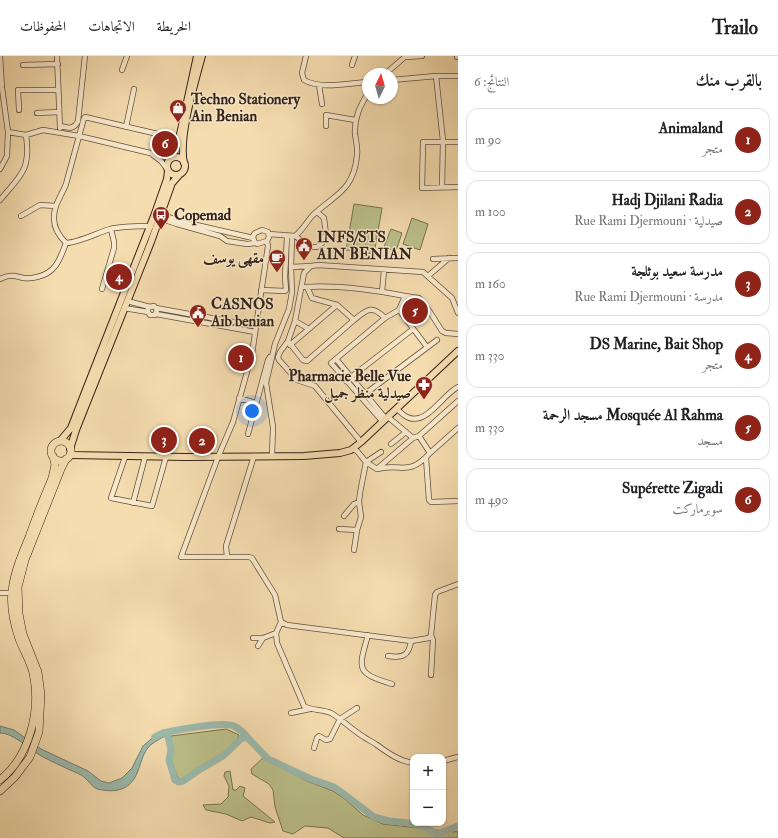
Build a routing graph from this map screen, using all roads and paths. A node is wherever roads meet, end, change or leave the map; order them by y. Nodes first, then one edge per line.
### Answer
1 (0, 56) edge
2 (57, 56) edge
3 (85, 56) edge
4 (126, 56) edge
5 (197, 56) edge
6 (202, 56) edge
7 (306, 56) edge
8 (355, 56) edge
9 (405, 56) edge
10 (422, 56) edge
11 (58, 64) junction
12 (352, 65) dead end
13 (23, 66) dead end
14 (392, 68) edge
15 (122, 70) dead end
16 (436, 76) junction
17 (458, 76) edge
18 (398, 79) edge
19 (362, 82) edge
20 (319, 85) junction
21 (134, 89) dead end
22 (58, 90) junction
23 (322, 104) dead end
24 (362, 104) edge
25 (19, 110) dead end
26 (59, 112) junction
27 (38, 113) dead end
28 (355, 120) junction
29 (60, 126) junction
30 (326, 126) dead end
31 (126, 127) junction
32 (8, 132) junction
33 (60, 133) junction
34 (26, 134) junction
35 (79, 136) junction
36 (179, 139) junction
37 (443, 142) junction
38 (458, 142) edge
39 (148, 152) junction
40 (171, 158) junction
41 (184, 163) junction
42 (0, 169) edge
43 (168, 170) junction
44 (180, 174) junction
45 (442, 187) junction
46 (458, 187) edge
47 (0, 200) edge
48 (56, 206) junction
49 (162, 211) junction
50 (316, 212) junction
51 (21, 216) dead end
52 (160, 218) junction
53 (150, 226) junction
54 (111, 229) junction
55 (269, 234) junction
56 (292, 236) junction
57 (253, 238) junction
58 (267, 241) junction
59 (66, 243) junction
60 (256, 243) junction
61 (449, 258) junction
62 (458, 258) edge
63 (433, 259) dead end
64 (311, 266) junction
65 (291, 267) junction
66 (384, 270) junction
67 (428, 276) junction
68 (0, 279) edge
69 (307, 287) junction
70 (301, 288) junction
71 (102, 289) dead end
72 (261, 290) junction
73 (382, 292) junction
74 (405, 296) junction
75 (127, 300) junction
76 (337, 305) junction
77 (150, 307) junction
78 (124, 308) junction
79 (399, 310) junction
80 (156, 311) junction
81 (148, 312) junction
82 (458, 313) edge
83 (385, 318) junction
84 (216, 319) junction
85 (354, 320) junction
86 (295, 321) junction
87 (225, 326) junction
88 (256, 326) junction
89 (413, 328) junction
90 (309, 329) junction
91 (255, 332) junction
92 (458, 334) edge
93 (437, 340) dead end
94 (289, 343) junction
95 (427, 347) junction
96 (458, 351) edge
97 (273, 354) junction
98 (336, 359) junction
99 (352, 377) junction
100 (346, 381) junction
101 (458, 387) edge
102 (363, 396) junction
103 (239, 398) junction
104 (458, 401) edge
105 (256, 403) junction
106 (397, 409) junction
107 (386, 419) junction
108 (458, 429) edge
109 (406, 432) junction
110 (248, 434) dead end
111 (419, 436) junction
112 (412, 438) junction
113 (60, 441) junction
114 (361, 442) junction
115 (391, 444) dead end
116 (352, 448) junction
117 (381, 452) dead end
118 (430, 453) junction
119 (69, 454) junction
120 (53, 456) junction
121 (254, 456) junction
122 (272, 456) junction
123 (125, 457) junction
124 (145, 457) junction
125 (166, 457) junction
126 (218, 457) junction
127 (426, 458) junction
128 (366, 462) junction
129 (377, 469) junction
130 (458, 501) edge
131 (359, 502) junction
132 (133, 503) junction
133 (344, 516) dead end
134 (339, 529) dead end
135 (357, 530) junction
136 (354, 550) dead end
137 (226, 557) junction
138 (458, 584) edge
139 (0, 593) edge
140 (12, 593) junction
141 (281, 622) junction
142 (276, 633) junction
143 (431, 635) junction
144 (368, 636) junction
145 (253, 638) dead end
146 (262, 638) junction
147 (411, 641) junction
148 (258, 646) dead end
149 (388, 656) dead end
150 (431, 675) dead end
151 (392, 684) dead end
152 (357, 708) dead end
153 (310, 709) junction
154 (291, 713) dead end
155 (340, 719) junction
156 (36, 731) junction
157 (314, 748) dead end
158 (458, 757) edge
159 (446, 760) edge
160 (410, 762) edge
161 (0, 780) edge
162 (0, 790) edge

1 - 32 street
2 - 11 street
3 - 29 street
4 - 15 street
5 - 36 main road
6 - 41 main road
7 - 20 street
8 - 12 street
9 - 10 street
9 - 14 street
11 - 13 street
11 - 22 street
16 - 17 street
16 - 18 street
16 - 37 street
19 - 20 street
20 - 23 street
21 - 31 street
22 - 25 street
22 - 26 street
24 - 28 street
26 - 27 street
26 - 29 street
28 - 30 street
28 - 50 street
29 - 33 street
31 - 35 street
31 - 36 street
32 - 34 street
32 - 42 street
33 - 34 street
33 - 35 street
34 - 47 street
35 - 39 street
35 - 48 street
36 - 40 main road
37 - 38 street
37 - 45 street
37 - 45 street
39 - 40 street
39 - 43 street
40 - 41 main road
40 - 43 main road
41 - 44 main road
43 - 44 main road
43 - 53 main road
44 - 49 main road
45 - 46 street
48 - 51 street
48 - 59 street
49 - 52 main road
49 - 57 street
50 - 56 street
50 - 56 street
52 - 60 street
52 - 75 main road
53 - 54 street
53 - 113 main road
54 - 59 street
54 - 71 street
55 - 56 street
55 - 57 street
55 - 58 street
56 - 65 street
56 - 72 street
57 - 60 street
58 - 60 street
58 - 72 street
59 - 68 street
61 - 62 street
61 - 63 street
61 - 67 street
64 - 65 street
64 - 66 street
64 - 70 street
65 - 97 street
66 - 67 street
66 - 73 street
67 - 82 street
69 - 70 street
69 - 73 street
69 - 76 street
70 - 86 street
72 - 88 street
73 - 74 street
74 - 79 street
74 - 92 street
75 - 77 street
75 - 78 main road
76 - 85 street
76 - 90 street
77 - 80 street
77 - 81 street
78 - 81 street
78 - 119 main road
79 - 83 street
79 - 89 street
80 - 81 street
80 - 84 street
80 - 87 street
83 - 85 street
83 - 98 street
84 - 87 street
84 - 88 street
85 - 94 street
86 - 90 street
86 - 94 street
87 - 91 street
88 - 91 street
89 - 95 street
89 - 99 street
90 - 94 street
91 - 103 street
93 - 95 street
94 - 114 street
95 - 102 street
96 - 106 main road
97 - 105 street
97 - 122 street
98 - 99 street
98 - 100 street
99 - 100 street
99 - 102 street
100 - 102 street
101 - 106 street
102 - 107 street
103 - 105 street
103 - 126 street
104 - 111 street
105 - 110 street
106 - 107 main road
107 - 109 street
107 - 114 main road
108 - 118 street
109 - 112 street
109 - 115 street
111 - 112 street
111 - 118 street
112 - 129 street
113 - 119 highway
113 - 120 highway
114 - 116 main road
116 - 122 main road
116 - 128 street
117 - 128 street
118 - 127 street
119 - 120 highway
119 - 123 main road
119 - 156 highway
120 - 140 highway
121 - 122 main road
121 - 126 main road
121 - 137 street
123 - 124 main road
123 - 132 street
124 - 125 main road
124 - 132 street
125 - 126 main road
125 - 132 street
126 - 137 street
127 - 129 street
127 - 130 street
128 - 129 street
128 - 131 street
131 - 133 street
131 - 135 street
134 - 135 street
135 - 136 street
137 - 141 street
138 - 143 street
139 - 140 street
140 - 156 highway
141 - 142 street
141 - 144 street
142 - 146 street
142 - 153 street
143 - 147 street
143 - 150 street
144 - 147 street
144 - 151 street
145 - 146 street
146 - 148 street
147 - 149 street
152 - 155 street
153 - 154 street
153 - 155 street
155 - 157 street
155 - 160 street
156 - 161 highway
156 - 162 highway
158 - 159 street

